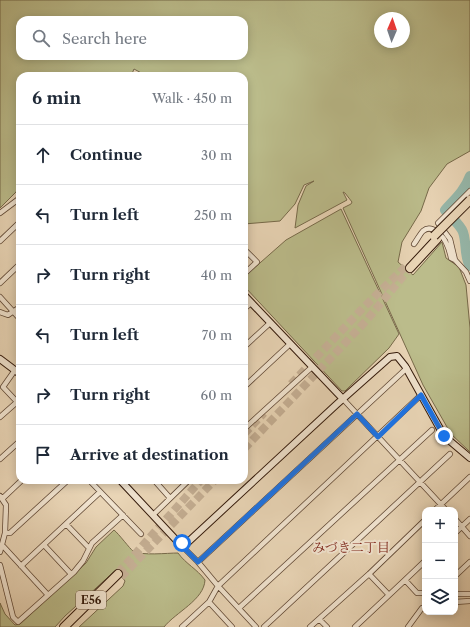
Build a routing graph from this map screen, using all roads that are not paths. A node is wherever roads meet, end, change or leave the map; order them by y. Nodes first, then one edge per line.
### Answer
1 (470, 191) edge
2 (470, 200) edge
3 (16, 202) edge
4 (470, 205) edge
5 (0, 213) edge
6 (16, 226) edge
7 (435, 238) junction
8 (0, 241) edge
9 (414, 244) dead end
10 (248, 253) edge
11 (455, 260) junction
12 (409, 267) tunnel mouth
13 (16, 268) edge
14 (248, 270) edge
15 (470, 281) edge
16 (0, 283) edge
17 (0, 297) edge
18 (248, 300) edge
19 (251, 303) junction
20 (248, 306) edge
21 (16, 310) edge
22 (0, 312) edge
23 (13, 312) junction
24 (16, 315) edge
25 (270, 323) junction
26 (248, 343) edge
27 (290, 344) junction
28 (0, 359) edge
29 (312, 367) junction
30 (407, 368) junction
31 (16, 371) edge
32 (16, 374) edge
33 (248, 383) edge
34 (1, 386) edge
35 (421, 395) junction
36 (342, 399) junction
37 (16, 402) edge
38 (16, 405) edge
39 (357, 414) junction
40 (0, 417) edge
41 (248, 425) edge
42 (432, 430) dead end
43 (378, 437) junction
44 (16, 445) edge
45 (450, 454) dead end
46 (470, 458) edge
47 (0, 459) edge
48 (399, 459) junction
49 (470, 477) edge
50 (420, 482) junction
51 (17, 484) edge
52 (64, 484) edge
53 (93, 484) edge
54 (124, 484) edge
55 (158, 484) edge
56 (185, 484) edge
57 (100, 492) junction
58 (1, 498) edge
59 (170, 498) junction
60 (441, 504) junction
61 (438, 507) edge
62 (444, 507) edge
63 (122, 515) junction
64 (153, 515) junction
65 (470, 519) edge
66 (458, 522) edge
67 (422, 523) edge
68 (66, 524) junction
69 (462, 527) junction
70 (458, 530) edge
71 (5, 533) junction
72 (141, 534) dead end
73 (470, 536) edge
74 (182, 543) junction
75 (44, 545) junction
76 (2, 546) junction
77 (89, 548) junction
78 (0, 552) edge
79 (198, 562) junction
80 (470, 562) edge
81 (422, 564) edge
82 (0, 565) edge
83 (21, 566) junction
84 (458, 573) edge
85 (71, 574) junction
86 (369, 574) junction
87 (405, 580) junction
88 (218, 586) junction
89 (422, 593) edge
90 (458, 594) edge
91 (470, 594) edge
92 (48, 595) junction
93 (389, 595) junction
94 (470, 601) edge
95 (209, 602) junction
96 (458, 602) edge
97 (239, 608) junction
98 (422, 608) edge
99 (319, 619) junction
100 (230, 626) edge
101 (64, 627) edge
102 (71, 627) edge
103 (182, 627) edge
104 (256, 627) edge
105 (264, 627) edge
106 (310, 627) edge
107 (327, 627) edge
108 (355, 627) edge
109 (408, 627) edge

1 - 11 street
2 - 7 highway, bridge
3 - 5 street
4 - 7 highway
6 - 8 street
7 - 12 highway
9 - 11 street
10 - 14 street
11 - 15 street
13 - 16 street
17 - 23 street
18 - 19 street
19 - 20 street
19 - 25 street
21 - 23 street
22 - 23 street
23 - 24 street
25 - 26 street
25 - 27 street
27 - 29 street
27 - 33 street
28 - 31 street
29 - 36 street
29 - 41 street
30 - 35 street
30 - 36 street
30 - 39 street
32 - 34 street
34 - 37 street
35 - 43 street
35 - 46 street
36 - 39 street
36 - 74 street
38 - 40 street
39 - 43 street
39 - 79 street
42 - 48 street
43 - 48 street
43 - 88 street
44 - 47 street
45 - 50 street
48 - 50 street
48 - 97 street
49 - 60 street
50 - 60 street
50 - 105 street
51 - 58 street
52 - 71 street
53 - 57 street
54 - 64 street
55 - 59 street
56 - 59 street
57 - 63 street
57 - 68 street
58 - 71 street
59 - 64 street
60 - 61 street
60 - 62 street
63 - 72 street
63 - 77 street
64 - 74 street
65 - 69 street
66 - 69 street
67 - 86 street
68 - 75 street
68 - 77 street
69 - 70 street
69 - 73 street
71 - 76 street
74 - 79 street
75 - 83 street
75 - 85 street
76 - 78 street
76 - 83 street
77 - 85 street
79 - 88 street
80 - 84 street
81 - 87 street
82 - 92 street
83 - 92 street
85 - 92 street
86 - 93 street
86 - 99 street
87 - 89 street
87 - 93 street
88 - 95 street
88 - 97 street
90 - 91 street
93 - 108 street
94 - 96 street
95 - 100 street
95 - 103 street
97 - 104 street
98 - 109 street
99 - 106 street
99 - 107 street
101 - 102 highway, E56

